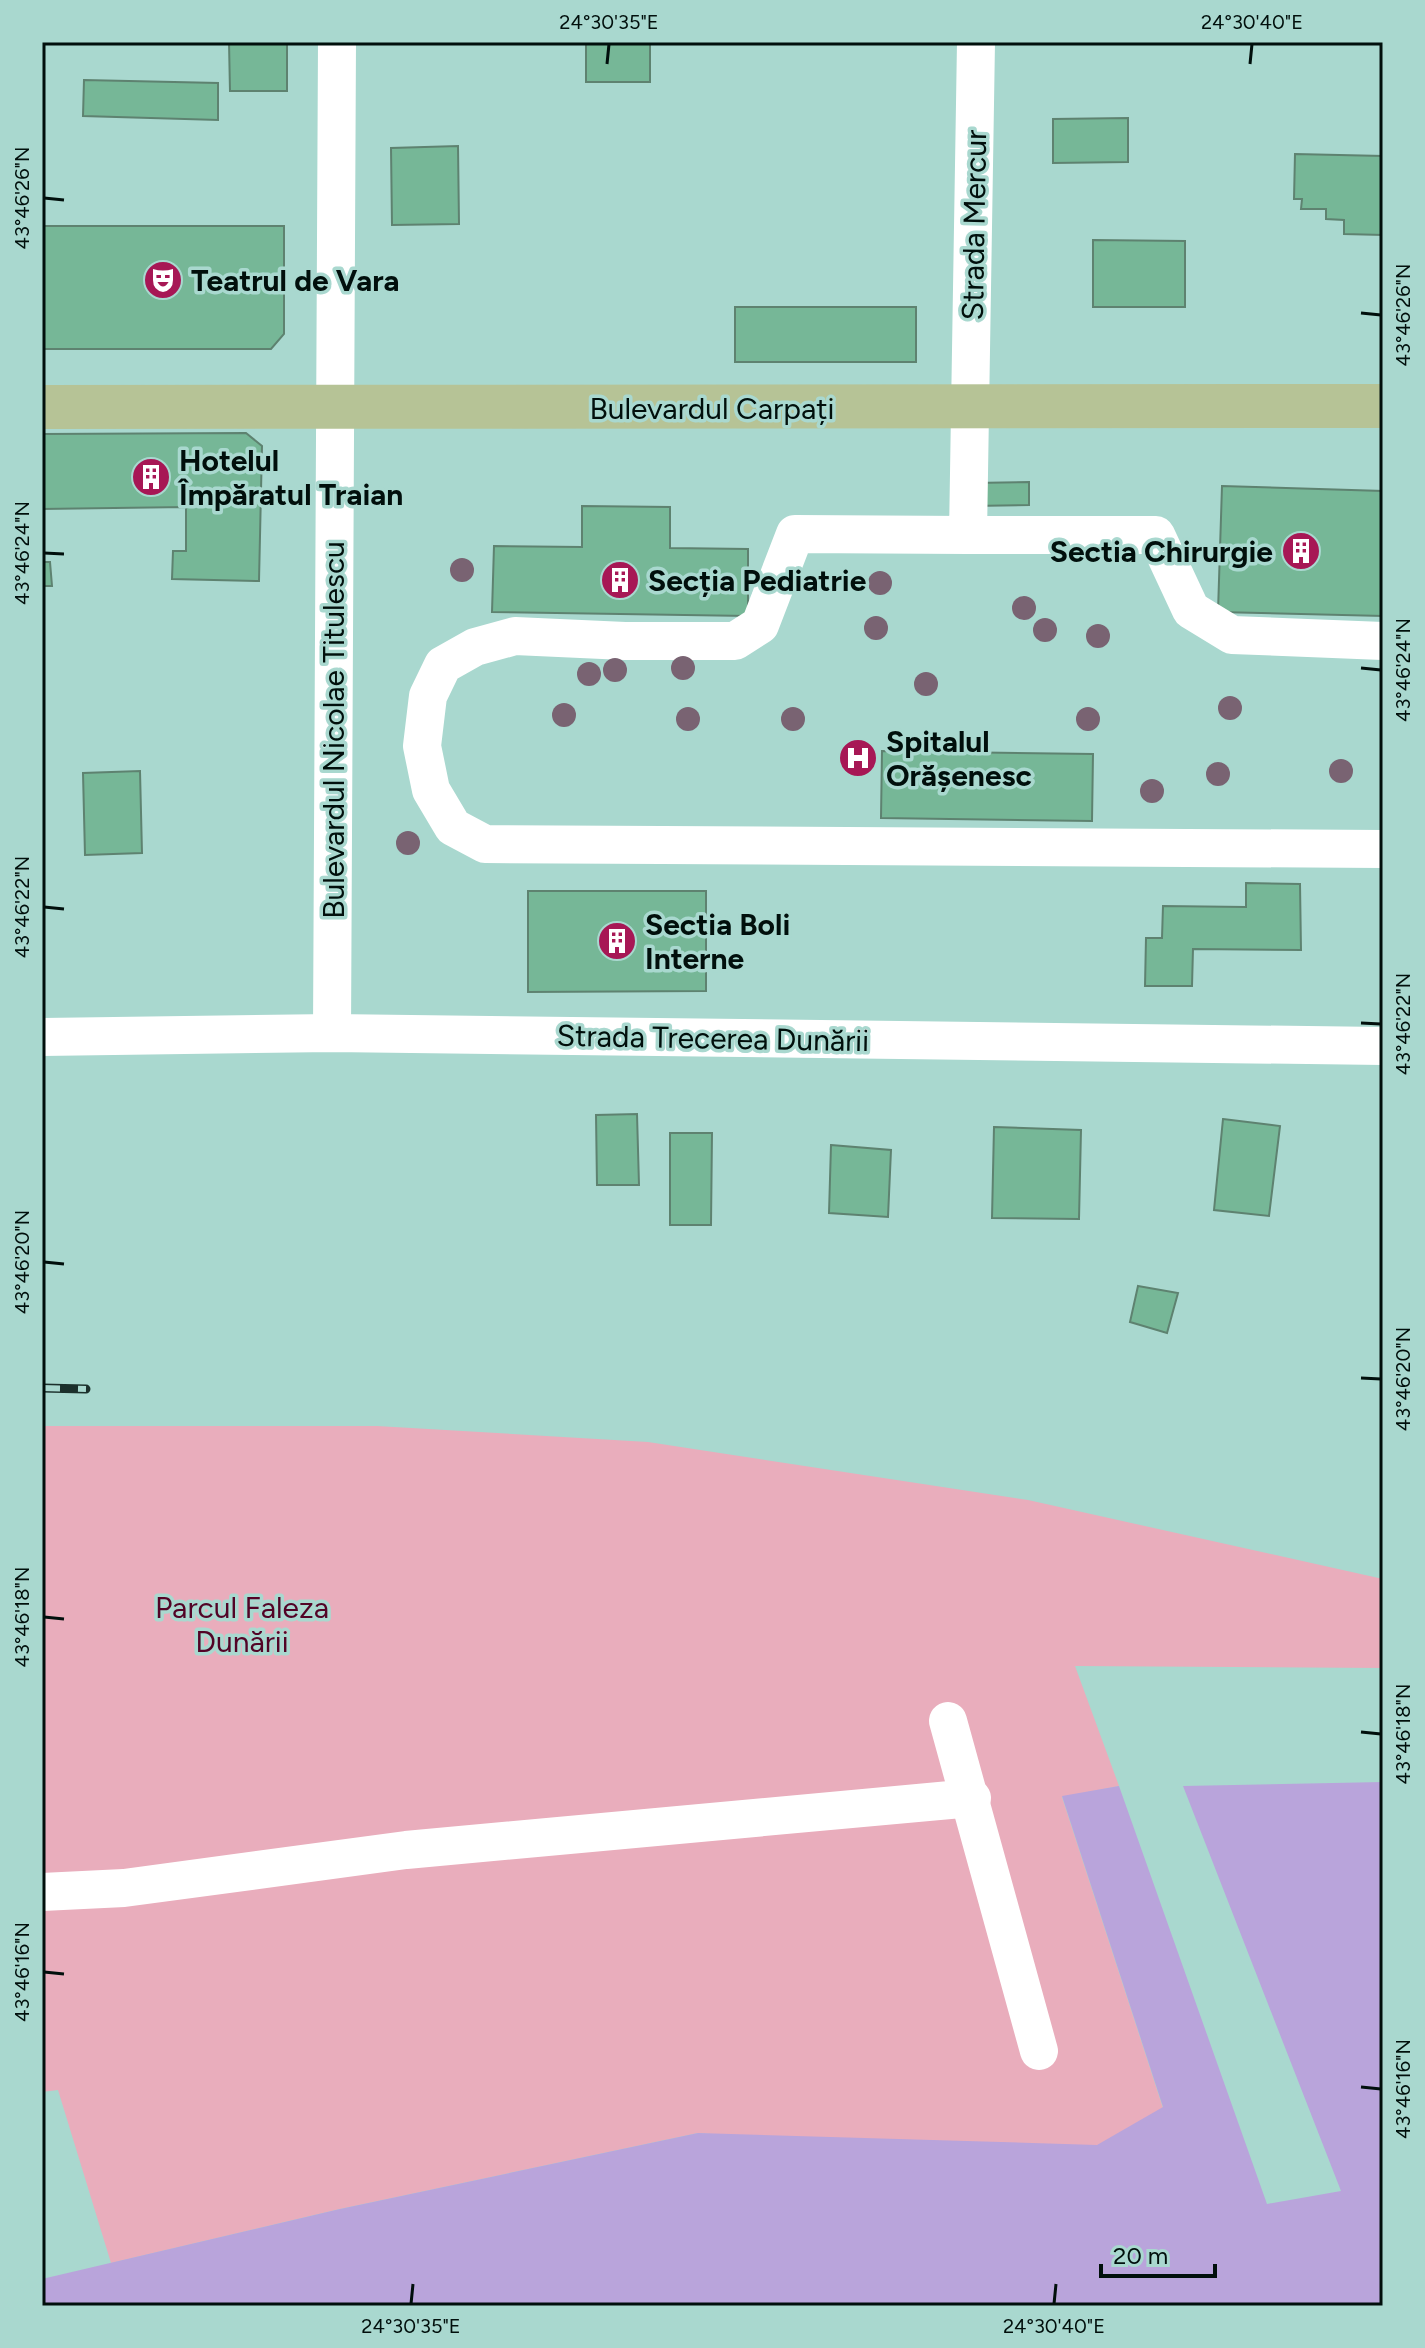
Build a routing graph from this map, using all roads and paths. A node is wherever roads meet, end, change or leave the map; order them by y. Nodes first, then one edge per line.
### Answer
1 (337, 42) edge
2 (976, 42) edge
3 (1383, 406) edge
4 (42, 407) edge
5 (972, 407) junction
6 (334, 408) junction
7 (968, 535) junction
8 (1383, 641) edge
9 (1383, 849) edge
10 (332, 1033) junction
11 (42, 1037) edge
12 (1383, 1046) edge
13 (948, 1721) dead end
14 (972, 1798) junction
15 (42, 1892) edge
16 (1039, 2051) dead end

1 - 6 street, Bulevardul Nicolae Titulescu
2 - 5 street, Strada Mercur
3 - 5 main road, Bulevardul Carpați
4 - 6 main road, Bulevardul Carpați
5 - 6 main road, Bulevardul Carpați
5 - 7 street, Strada Mercur
6 - 10 street, Bulevardul Nicolae Titulescu
7 - 8 street
7 - 9 street
10 - 11 street, Strada Trecerea Dunării
10 - 12 street, Strada Trecerea Dunării
13 - 14 street
14 - 15 street
14 - 16 street

